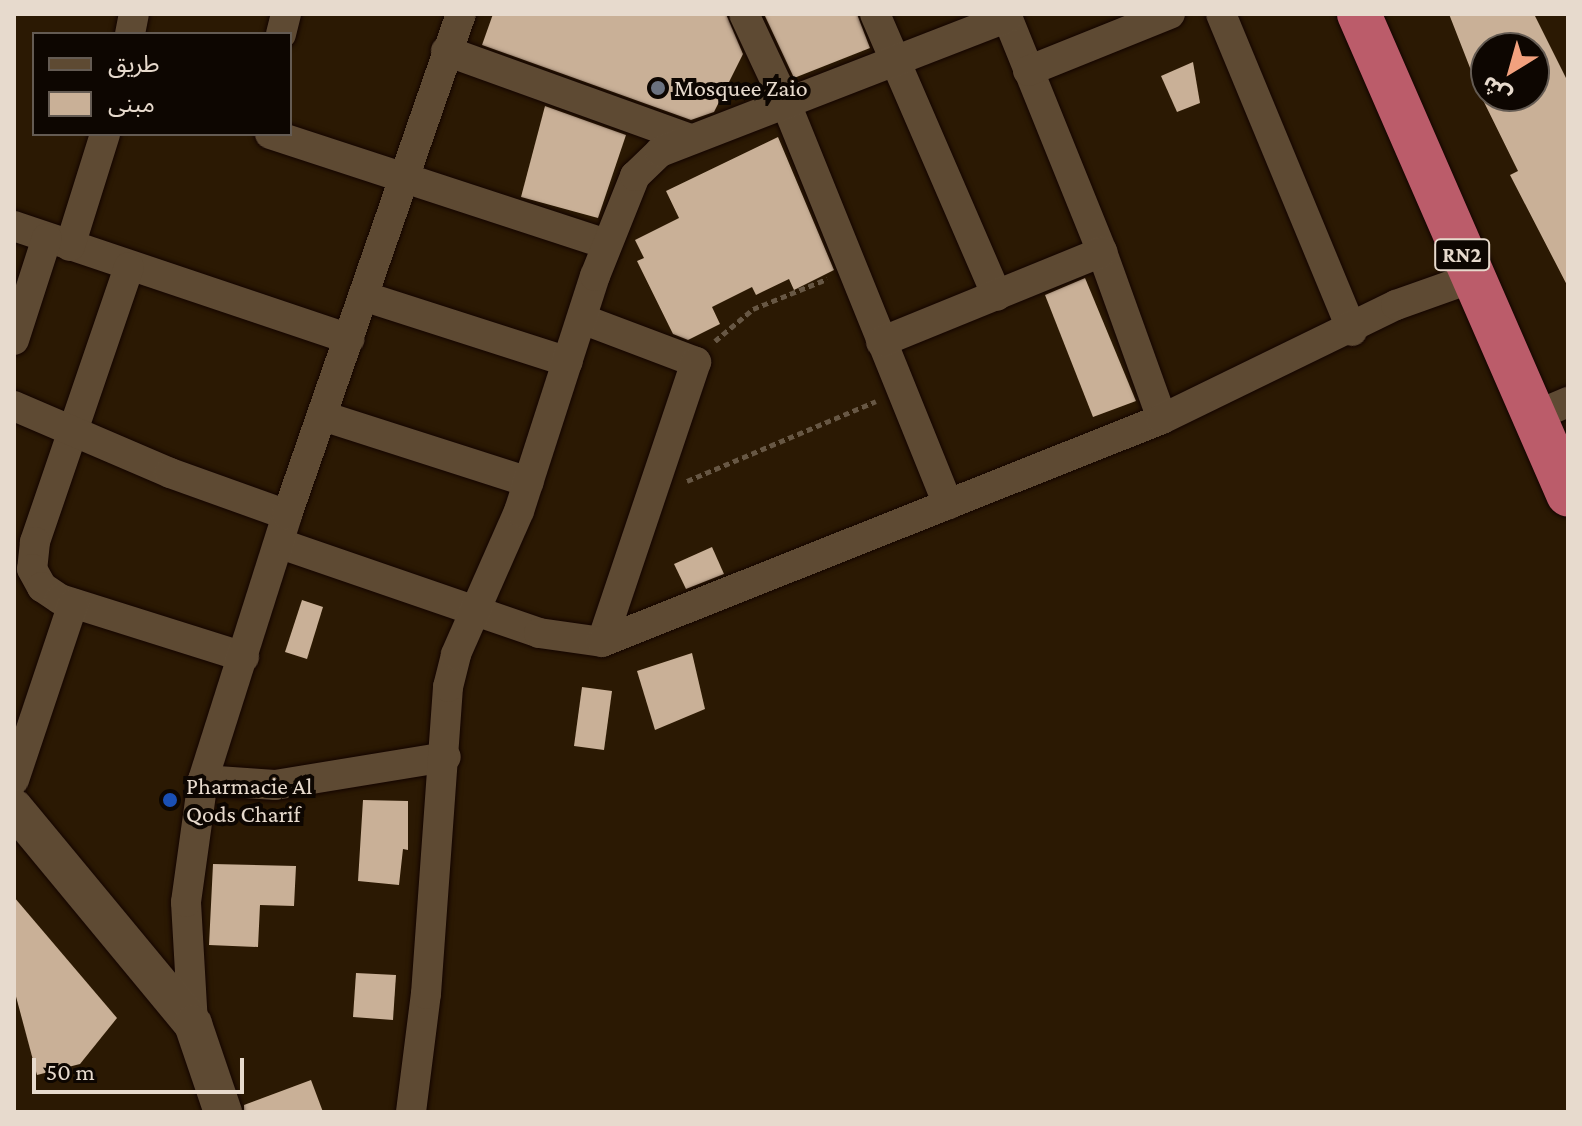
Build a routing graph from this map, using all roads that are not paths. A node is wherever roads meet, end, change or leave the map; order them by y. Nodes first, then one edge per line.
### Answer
1 (461, 14) edge
2 (744, 14) edge
3 (875, 14) edge
4 (1170, 14) edge
5 (1221, 14) edge
6 (1359, 14) edge
7 (1007, 16) edge
8 (446, 51) junction
9 (895, 63) junction
10 (1028, 71) junction
11 (787, 106) junction
12 (104, 136) edge
13 (276, 136) edge
14 (690, 139) junction
15 (405, 179) junction
16 (14, 226) edge
17 (59, 242) junction
18 (607, 244) junction
19 (1102, 252) junction
20 (129, 267) junction
21 (1472, 278) junction
22 (363, 296) junction
23 (997, 296) junction
24 (582, 319) junction
25 (1352, 331) junction
26 (350, 339) junction
27 (14, 340) edge
28 (881, 342) junction
29 (568, 362) junction
30 (14, 406) edge
31 (1552, 409) edge
32 (323, 416) junction
33 (1162, 419) junction
34 (70, 432) junction
35 (529, 482) junction
36 (1568, 494) edge
37 (948, 505) junction
38 (284, 530) junction
39 (73, 604) junction
40 (477, 612) junction
41 (602, 642) junction
42 (244, 657) junction
43 (446, 757) junction
44 (14, 780) edge
45 (203, 780) junction
46 (14, 808) edge
47 (193, 1024) junction
48 (216, 1110) edge
49 (411, 1112) edge

1 - 8 street
2 - 11 street
3 - 9 street
4 - 10 street
5 - 25 street
6 - 21 highway, RN2
7 - 9 street
7 - 10 street
8 - 14 street
8 - 15 street
9 - 11 street
9 - 23 street
10 - 19 street
11 - 14 street
11 - 28 street
12 - 17 street
13 - 15 street
14 - 18 street
15 - 18 street
15 - 22 street
16 - 17 street
17 - 20 street
17 - 27 street
18 - 24 street
19 - 23 street
19 - 33 street
20 - 26 street
20 - 34 street
21 - 25 street
21 - 31 highway, RN2
22 - 26 street
22 - 29 street
23 - 28 street
24 - 29 street
24 - 41 street
25 - 33 street
26 - 32 street
28 - 37 street
29 - 35 street
30 - 34 street
31 - 36 highway, RN2
32 - 35 street
32 - 38 street
33 - 37 street
34 - 38 street
34 - 39 street
35 - 40 street
37 - 41 street
38 - 40 street
38 - 42 street
39 - 42 street
39 - 44 street
40 - 41 street
40 - 43 street
42 - 45 street
43 - 45 street
43 - 49 street
45 - 47 street
46 - 47 street
47 - 48 street

